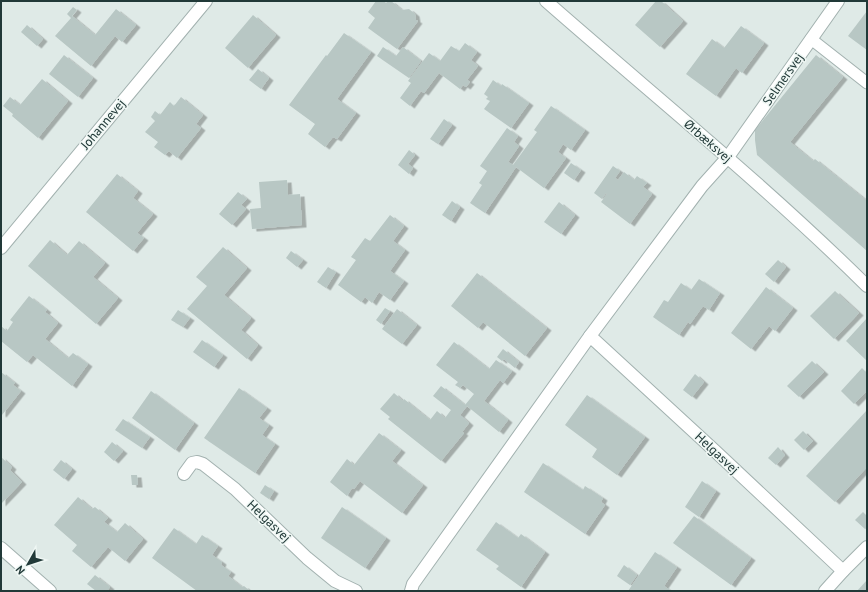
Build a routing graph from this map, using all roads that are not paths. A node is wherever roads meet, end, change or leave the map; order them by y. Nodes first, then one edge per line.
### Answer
1 (206, 1) edge
2 (546, 1) edge
3 (838, 1) edge
4 (811, 39) junction
5 (867, 84) edge
6 (728, 157) junction
7 (1, 248) edge
8 (867, 286) edge
9 (590, 336) junction
10 (184, 474) dead end
11 (867, 547) edge
12 (3, 553) edge
13 (843, 571) junction
14 (50, 591) edge
15 (356, 591) edge
16 (411, 591) edge
17 (825, 591) edge

1 - 7 street, Johannevej
2 - 6 street, Ørbæksvej
3 - 4 street, Selmersvej
4 - 5 lane
4 - 6 street, Selmersvej
6 - 8 street, Ørbæksvej
6 - 9 street
9 - 13 street, Helgasvej
9 - 16 street
10 - 15 street, Helgasvej
11 - 13 street
12 - 14 street
13 - 17 street

